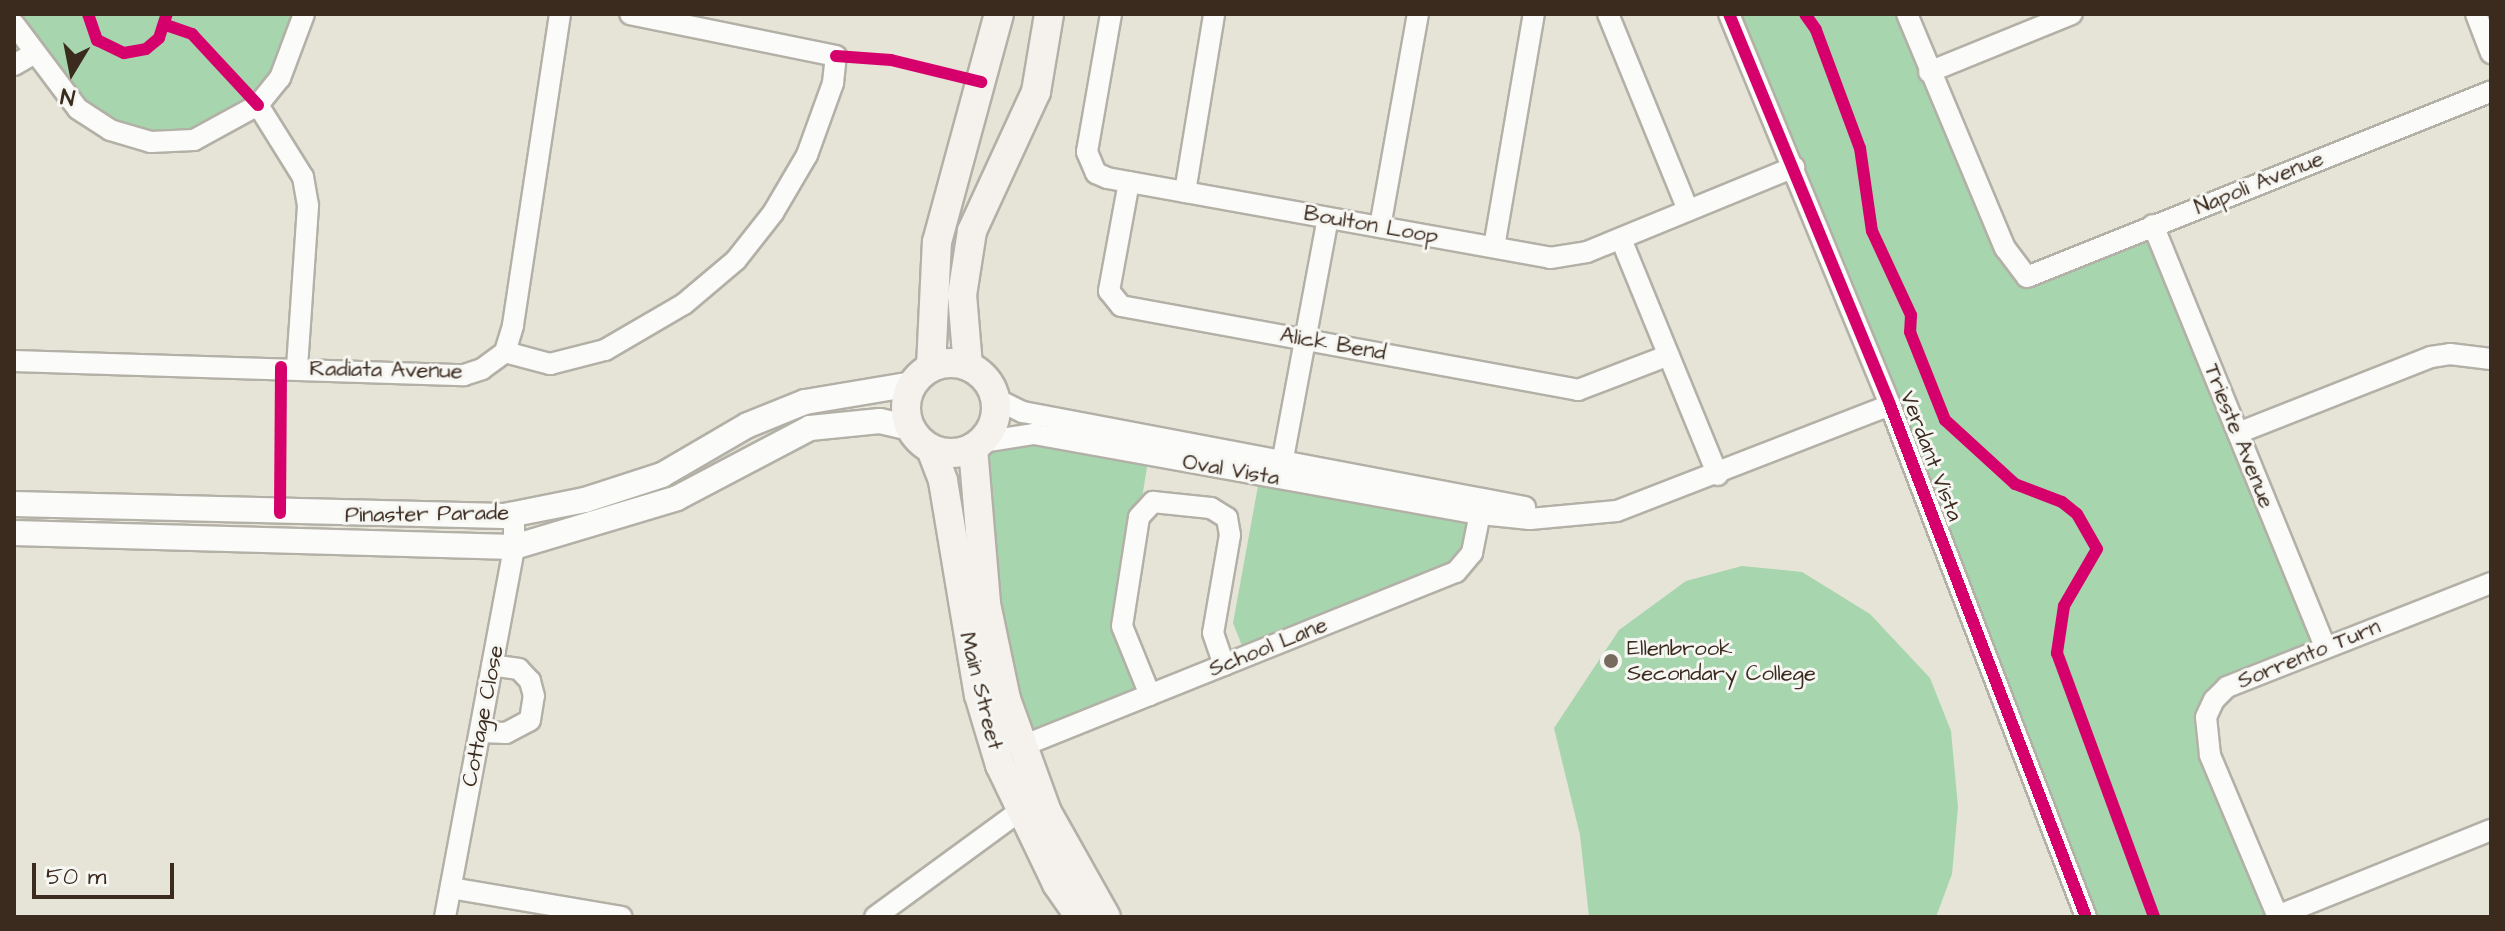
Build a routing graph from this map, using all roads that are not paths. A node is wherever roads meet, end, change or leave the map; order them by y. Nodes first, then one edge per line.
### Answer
1 (304, 14) edge
2 (560, 14) edge
3 (630, 14) edge
4 (999, 14) edge
5 (1049, 14) edge
6 (1111, 14) edge
7 (1214, 14) edge
8 (1418, 14) edge
9 (1534, 14) edge
10 (1608, 14) edge
11 (1729, 14) edge
12 (1907, 14) edge
13 (2072, 14) edge
14 (2476, 14) edge
15 (14, 24) edge
16 (2491, 53) edge
17 (33, 54) junction
18 (14, 65) edge
19 (1929, 72) junction
20 (2491, 91) edge
21 (258, 105) junction
22 (1794, 167) junction
23 (1129, 182) junction
24 (1185, 192) junction
25 (1688, 210) junction
26 (1328, 218) junction
27 (2153, 225) junction
28 (1380, 227) junction
29 (1621, 239) junction
30 (1494, 247) junction
31 (1305, 338) junction
32 (505, 352) junction
33 (1669, 355) junction
34 (2491, 359) edge
35 (14, 361) edge
36 (968, 366) junction
37 (297, 368) junction
38 (921, 376) junction
39 (996, 399) junction
40 (1890, 405) junction
41 (910, 428) junction
42 (2238, 433) junction
43 (977, 445) junction
44 (931, 449) junction
45 (1281, 469) junction
46 (1718, 475) junction
47 (14, 504) edge
48 (1482, 507) junction
49 (514, 514) junction
50 (14, 533) edge
51 (514, 547) junction
52 (2491, 583) edge
53 (2325, 647) junction
54 (492, 665) junction
55 (1224, 665) junction
56 (1150, 695) junction
57 (480, 732) junction
58 (1020, 747) junction
59 (1020, 811) junction
60 (2491, 830) edge
61 (451, 888) junction
62 (2277, 916) edge
63 (445, 917) edge
64 (622, 917) edge
65 (875, 917) edge
66 (1080, 917) edge
67 (1106, 917) edge
68 (2086, 917) edge

1 - 21 street
2 - 32 street
3 - 32 street
4 - 38 main road
5 - 36 main road
6 - 23 street, Boulton Loop
7 - 24 street
8 - 28 street
9 - 30 street
10 - 25 street
11 - 22 street, Verdant Vista
12 - 19 street
13 - 19 street
14 - 16 street
15 - 17 street
17 - 18 street
17 - 21 street
19 - 27 street, Napoli Avenue
20 - 27 street, Napoli Avenue
21 - 37 street
22 - 25 street, Boulton Loop
22 - 40 street, Verdant Vista
23 - 24 street, Boulton Loop
23 - 31 street, Alick Bend
24 - 26 street, Boulton Loop
25 - 29 street, Boulton Loop
26 - 28 street, Boulton Loop
26 - 31 street
27 - 42 street, Trieste Avenue
28 - 30 street, Boulton Loop
29 - 30 street, Boulton Loop
29 - 33 street
31 - 33 street, Alick Bend
31 - 45 street
32 - 37 street, Radiata Avenue
33 - 46 street
34 - 42 street
35 - 37 street, Radiata Avenue
36 - 38 main road
36 - 39 main road
38 - 41 main road
38 - 49 street, Pinaster Parade
39 - 43 main road
39 - 45 street, Oval Vista
40 - 46 street, Oval Vista
40 - 68 street, Verdant Vista
41 - 44 main road
41 - 51 street, Pinaster Parade
42 - 53 street, Trieste Avenue
43 - 44 main road
43 - 45 street, Oval Vista
43 - 58 main road, Main Street
44 - 59 main road, Main Street
45 - 48 street, Oval Vista
46 - 48 street, Oval Vista
47 - 49 street, Pinaster Parade
48 - 55 street, School Lane
49 - 51 street, Cottage Close
50 - 51 street, Pinaster Parade
51 - 54 street, Cottage Close
52 - 53 street, Sorrento Turn
53 - 62 street, Sorrento Turn
54 - 57 street, Cottage Close
54 - 57 street
55 - 56 street, School Lane
55 - 56 street
56 - 58 street, School Lane
57 - 61 street, Cottage Close
58 - 67 main road, Main Street
59 - 65 street
59 - 66 main road, Main Street
60 - 62 street
61 - 63 street, Cottage Close
61 - 64 street

